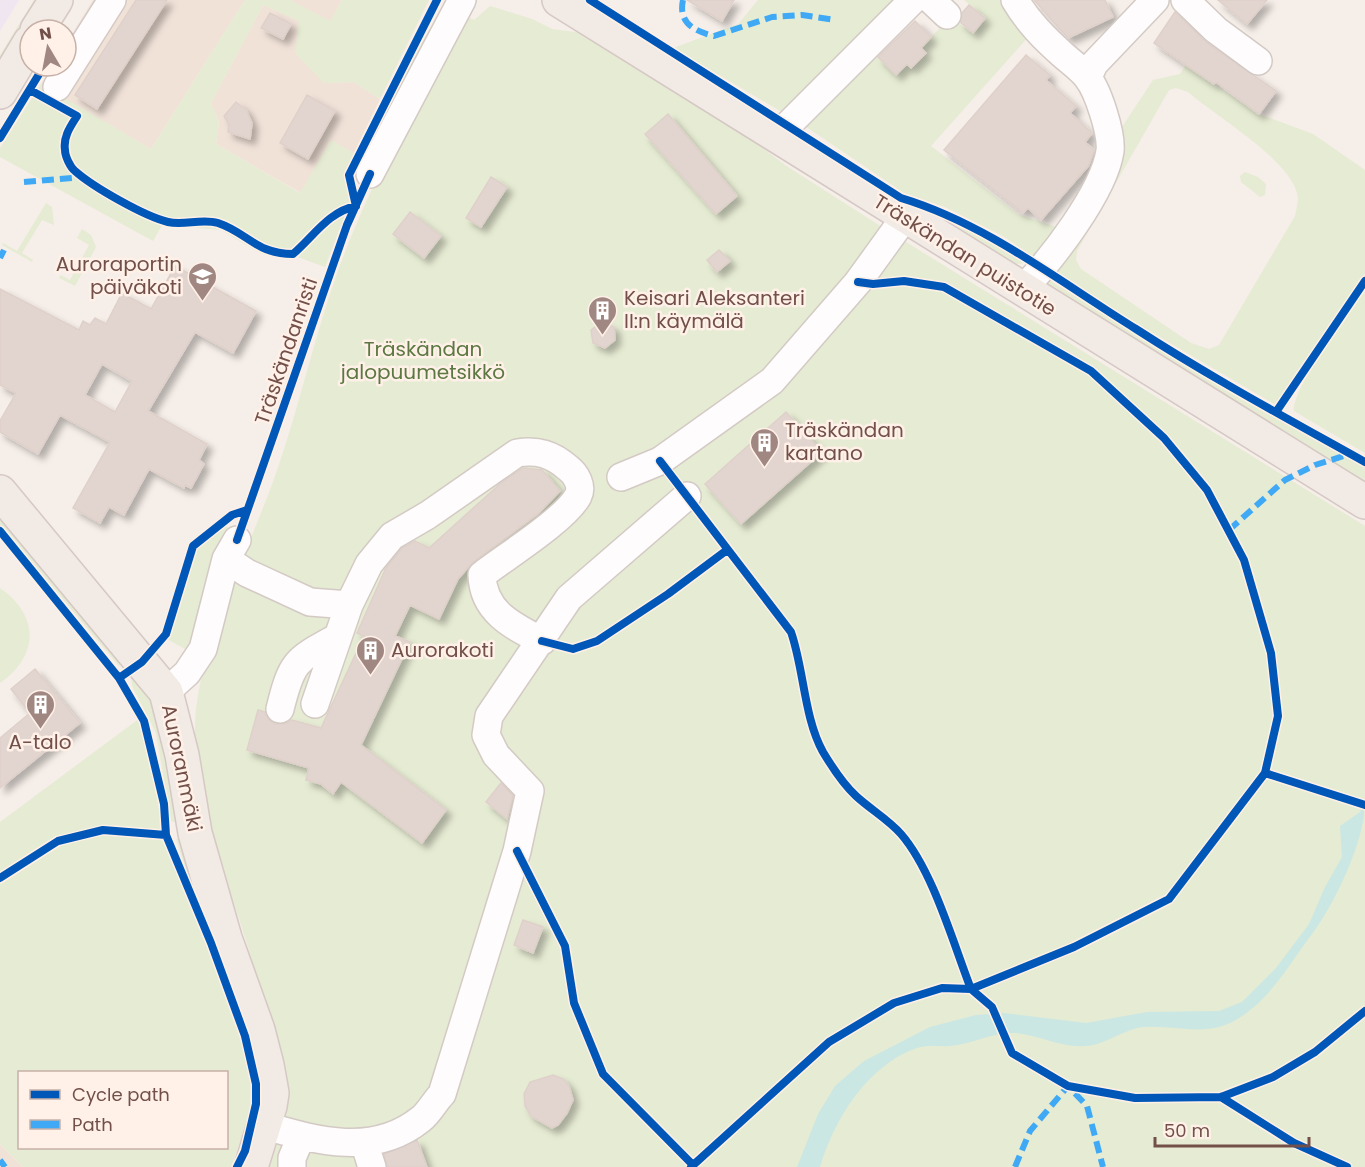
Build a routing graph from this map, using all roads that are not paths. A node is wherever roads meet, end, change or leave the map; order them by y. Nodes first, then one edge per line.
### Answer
1 (56, 0) edge
2 (112, 0) edge
3 (462, 0) edge
4 (913, 0) edge
5 (1015, 0) edge
6 (1185, 0) edge
7 (556, 2) edge
8 (1145, 5) edge
9 (45, 18) edge
10 (1258, 61) dead end
11 (18, 62) edge
12 (1088, 77) junction
13 (57, 87) dead end
14 (0, 92) edge
15 (777, 136) junction
16 (369, 174) dead end
17 (905, 217) junction
18 (1022, 290) junction
19 (621, 477) dead end
20 (0, 492) edge
21 (687, 496) dead end
22 (1365, 501) edge
23 (349, 605) junction
24 (338, 636) junction
25 (542, 640) junction
26 (166, 692) junction
27 (315, 704) dead end
28 (280, 709) dead end
29 (266, 1126) junction
30 (301, 1137) junction
31 (368, 1154) edge
32 (251, 1167) edge
33 (292, 1167) edge

1 - 9 main road
2 - 13 street
3 - 16 street
4 - 15 street
5 - 12 street
6 - 10 street
7 - 15 main road, Träskändan puistotie
8 - 12 street
11 - 14 main road
12 - 18 street
15 - 17 main road, Träskändan puistotie
17 - 18 main road, Träskändan puistotie
17 - 19 street
18 - 22 main road, Träskändan puistotie
20 - 26 main road, Auroranmäki
21 - 25 street
23 - 24 street
23 - 25 street
23 - 26 street
24 - 27 street
24 - 28 street
25 - 31 street
26 - 29 main road, Auroranmäki
29 - 30 street
29 - 32 main road
30 - 31 street
30 - 33 street

